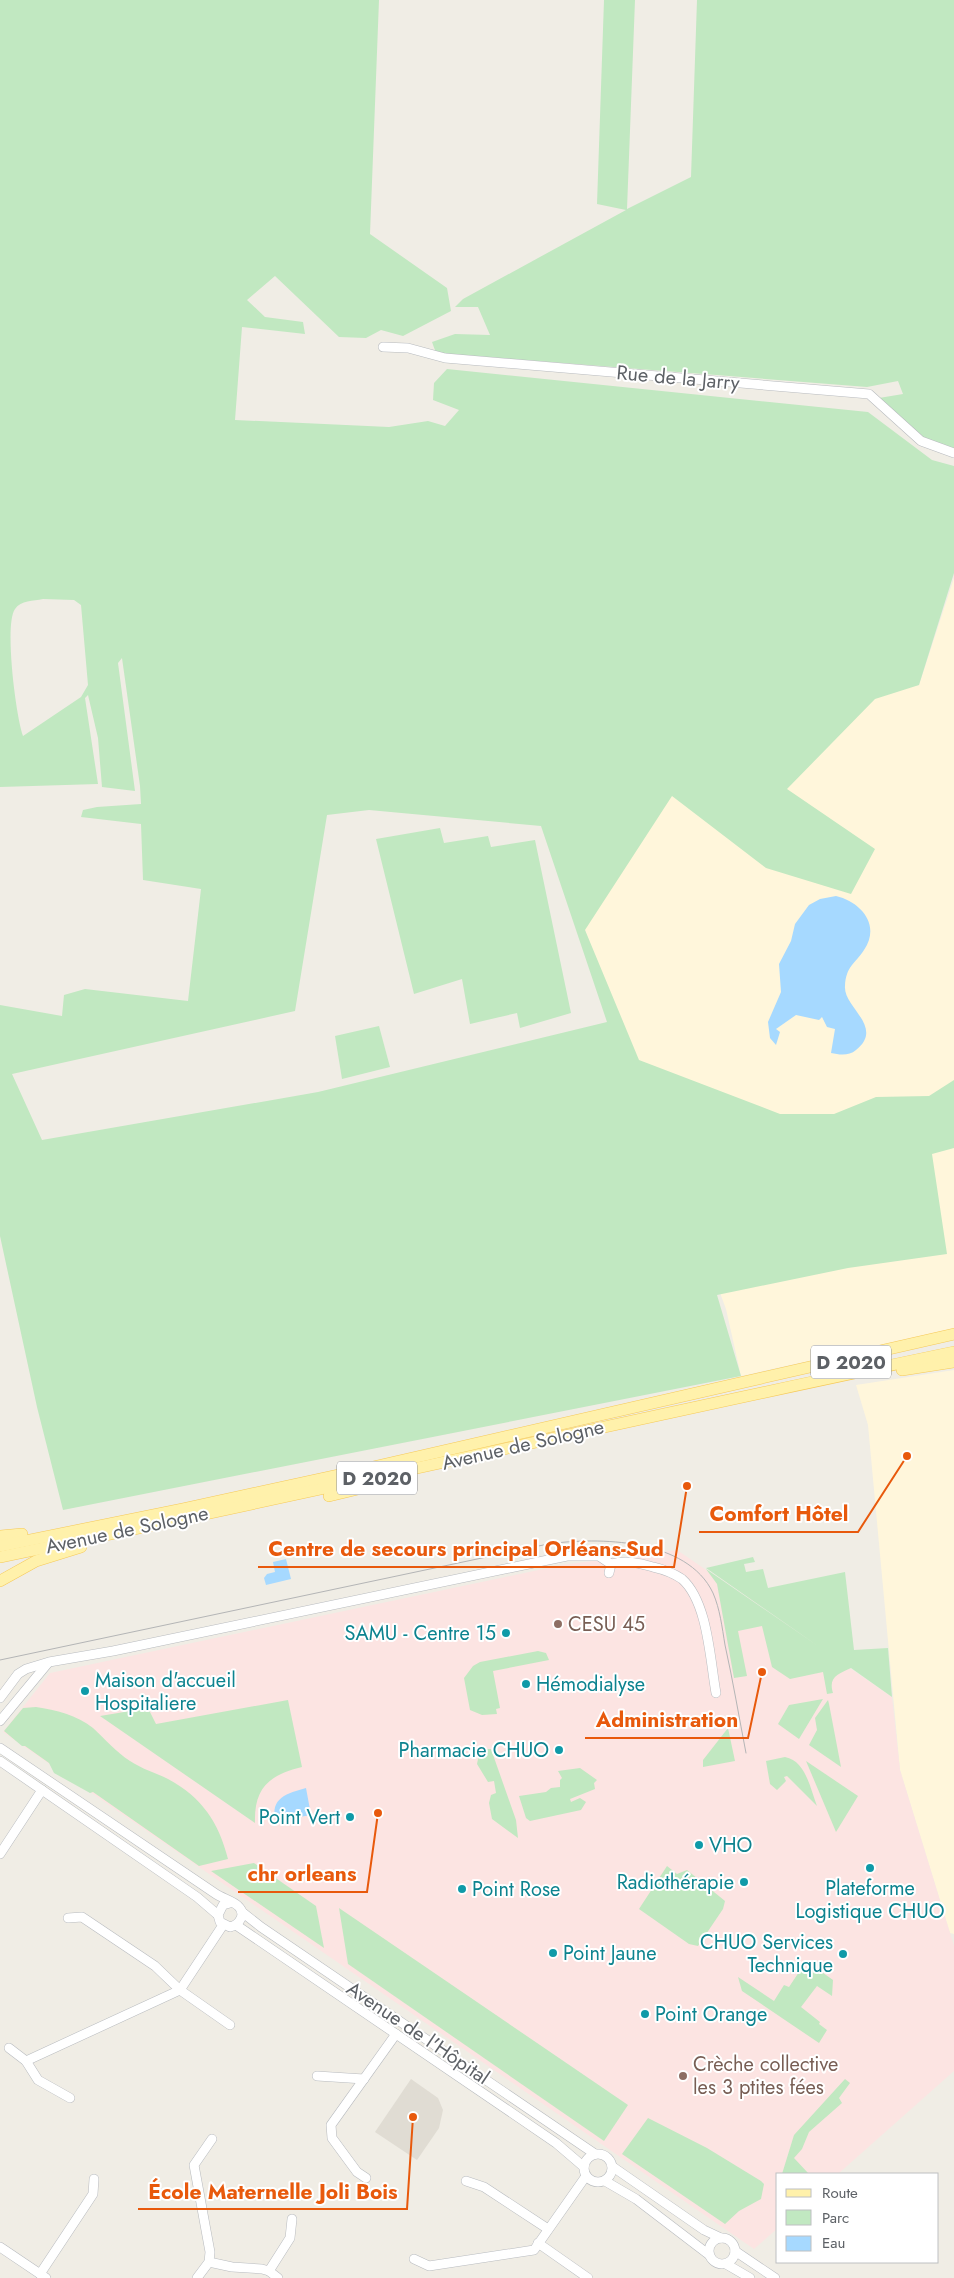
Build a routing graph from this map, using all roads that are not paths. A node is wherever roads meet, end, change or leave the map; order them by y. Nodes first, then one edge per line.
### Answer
1 (382, 347) dead end
2 (954, 453) edge
3 (954, 1334) edge
4 (954, 1341) edge
5 (954, 1352) edge
6 (954, 1362) edge
7 (752, 1394) junction
8 (664, 1401) junction
9 (440, 1464) junction
10 (136, 1518) junction
11 (0, 1536) edge
12 (0, 1546) edge
13 (0, 1557) edge
14 (0, 1580) edge
15 (49, 1662) junction
16 (11, 1683) junction
17 (716, 1693) dead end
18 (20, 1694) junction
19 (0, 1698) edge
20 (0, 1721) edge
21 (0, 1748) edge
22 (0, 1761) edge
23 (42, 1790) junction
24 (0, 1854) edge
25 (230, 1903) junction
26 (242, 1912) junction
27 (218, 1915) junction
28 (68, 1918) dead end
29 (223, 1925) junction
30 (236, 1925) junction
31 (180, 1990) junction
32 (394, 2017) junction
33 (230, 2025) dead end
34 (408, 2027) junction
35 (386, 2028) junction
36 (398, 2036) junction
37 (9, 2048) dead end
38 (26, 2061) junction
39 (317, 2076) dead end
40 (364, 2079) junction
41 (70, 2098) dead end
42 (212, 2139) dead end
43 (595, 2154) junction
44 (613, 2167) junction
45 (585, 2172) junction
46 (366, 2178) dead end
47 (94, 2179) dead end
48 (605, 2180) junction
49 (466, 2181) dead end
50 (292, 2219) dead end
51 (548, 2229) junction
52 (721, 2238) junction
53 (538, 2243) junction
54 (0, 2247) edge
55 (735, 2251) junction
56 (708, 2254) junction
57 (414, 2259) dead end
58 (209, 2262) junction
59 (726, 2264) junction
60 (269, 2271) junction
61 (43, 2276) edge
62 (197, 2278) edge
63 (278, 2278) edge
64 (588, 2278) edge
65 (750, 2278) edge
66 (775, 2278) edge

1 - 2 street, Rue de la Jarry
3 - 8 main road
4 - 8 main road, D 2020
5 - 7 main road, D 2020
6 - 7 main road
7 - 9 main road, Avenue de Sologne / D 2020
8 - 10 main road, D 2020
9 - 13 main road, Avenue de Sologne / D 2020
9 - 14 main road
10 - 11 main road
10 - 12 main road, D 2020
15 - 16 street
15 - 17 street
15 - 18 street
16 - 18 street
16 - 19 street
18 - 20 street
21 - 25 street
22 - 23 street
23 - 24 street
23 - 27 street
25 - 26 street
25 - 27 street
26 - 30 street
26 - 32 street, Avenue de l'Hôpital
27 - 29 street
28 - 31 street
29 - 30 street
29 - 31 street
30 - 35 street, Avenue de l'Hôpital
31 - 33 street
31 - 38 street
32 - 34 street, Avenue de l'Hôpital
32 - 35 street
34 - 36 street
34 - 43 street, Avenue de l'Hôpital
35 - 36 street, Avenue de l'Hôpital
36 - 40 street
36 - 45 street, Avenue de l'Hôpital
37 - 38 street
38 - 41 street
39 - 40 street
40 - 46 street
42 - 58 street
43 - 44 street
43 - 45 street
44 - 48 street
44 - 52 street
45 - 48 street
45 - 51 street
47 - 61 street
48 - 56 street
49 - 51 street
50 - 60 street
51 - 53 street
52 - 55 street
52 - 56 street
53 - 57 street
53 - 64 street
54 - 61 street
55 - 59 street
55 - 66 street
56 - 59 street
58 - 60 street
58 - 62 street
59 - 65 street
60 - 63 street

